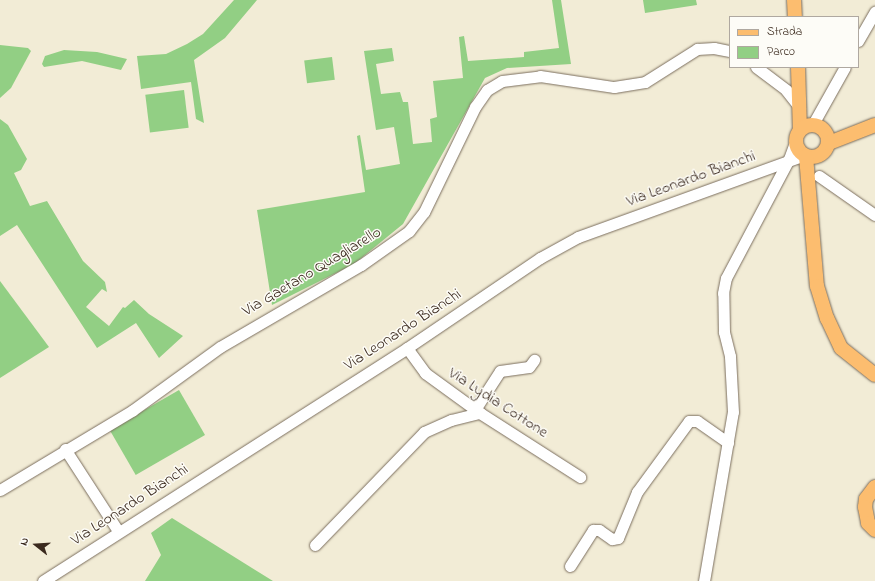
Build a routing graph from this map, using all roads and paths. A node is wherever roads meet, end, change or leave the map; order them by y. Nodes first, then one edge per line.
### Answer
1 (794, 0) edge
2 (875, 11) edge
3 (795, 16) edge
4 (859, 39) edge
5 (729, 51) edge
6 (757, 68) edge
7 (798, 68) edge
8 (844, 68) edge
9 (801, 108) junction
10 (875, 125) edge
11 (803, 131) junction
12 (829, 143) junction
13 (809, 156) junction
14 (789, 159) junction
15 (814, 178) junction
16 (875, 215) edge
17 (407, 348) junction
18 (534, 360) dead end
19 (875, 375) edge
20 (478, 410) junction
21 (728, 443) junction
22 (65, 449) junction
23 (580, 477) dead end
24 (875, 487) edge
25 (0, 490) edge
26 (875, 530) edge
27 (118, 531) junction
28 (315, 545) dead end
29 (570, 566) dead end
30 (44, 581) edge
31 (704, 581) edge

1 - 3 main road
2 - 4 street
5 - 22 street, Via Gaetano Quagliarello
6 - 9 street
7 - 9 main road
8 - 11 street
9 - 11 main road
10 - 12 main road
11 - 12 main road
11 - 13 main road
11 - 14 street
12 - 13 main road
13 - 14 street, Via Leonardo Bianchi
13 - 15 main road
14 - 17 street, Via Leonardo Bianchi
14 - 21 street
15 - 16 street
15 - 19 main road
17 - 20 street, Via Lydia Cottone
17 - 27 street, Via Leonardo Bianchi
18 - 20 street
20 - 23 street, Via Lydia Cottone
20 - 28 street
21 - 29 street
21 - 31 street
22 - 25 street, Via Gaetano Quagliarello
22 - 27 street
24 - 26 main road
27 - 30 street, Via Leonardo Bianchi

